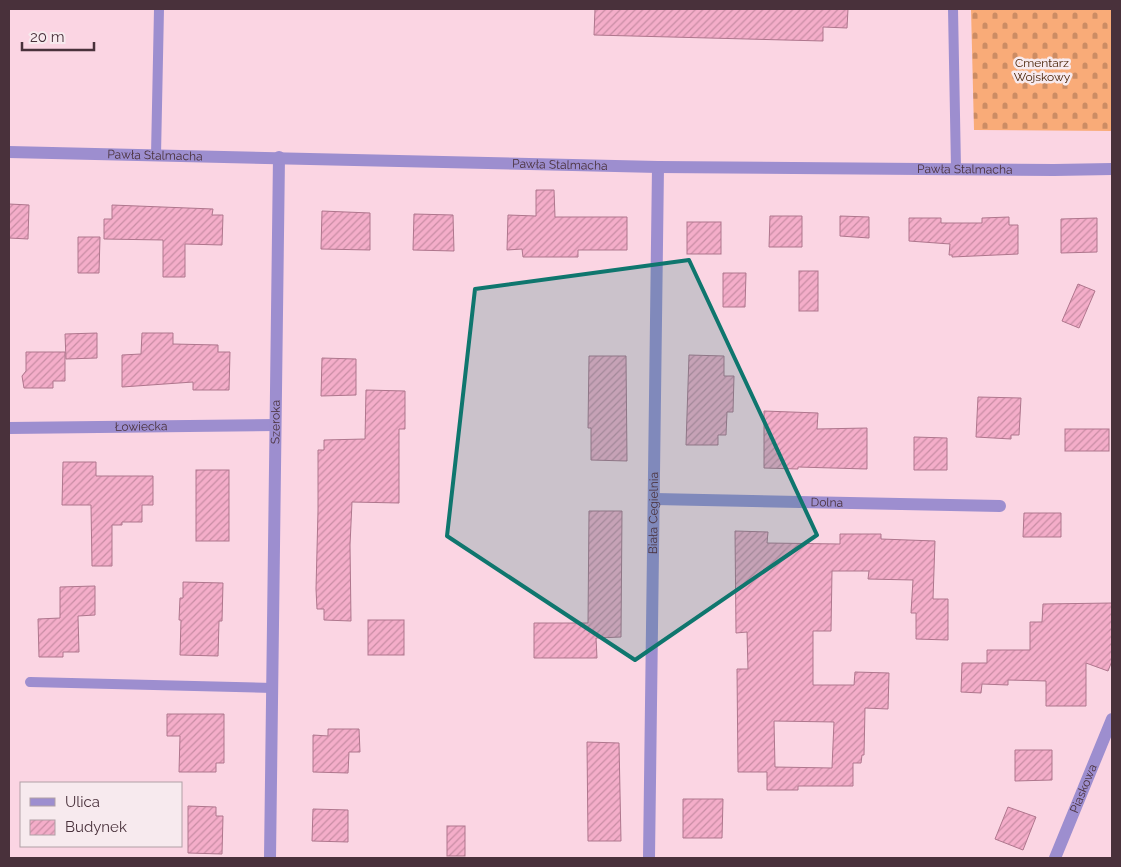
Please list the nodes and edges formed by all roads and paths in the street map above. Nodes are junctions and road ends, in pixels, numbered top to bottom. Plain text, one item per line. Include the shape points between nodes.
1 (158, 9) edge
2 (953, 9) edge
3 (9, 152) edge
4 (156, 155) junction
5 (279, 157) junction
6 (658, 167) junction
7 (956, 168) junction
8 (1112, 169) edge
9 (275, 425) junction
10 (9, 428) edge
11 (655, 499) junction
12 (1000, 506) dead end
13 (30, 682) dead end
14 (273, 688) junction
15 (1112, 718) edge
16 (270, 858) edge
17 (650, 858) edge
18 (1055, 858) edge

1 - 4 lane
2 - 7 lane
3 - 4 street, Pawła Stalmacha
4 - 5 street, Pawła Stalmacha
5 - 6 street, Pawła Stalmacha
5 - 9 street, Szeroka
6 - 7 street, Pawła Stalmacha
6 - 11 street, Biała Cegielnia
7 - 8 street, Pawła Stalmacha
9 - 10 street, Łowiecka
9 - 14 street, Szeroka
11 - 12 street, Dolna
11 - 17 street, Biała Cegielnia
13 - 14 lane
14 - 16 street, Szeroka
15 - 18 street, Piaskowa

